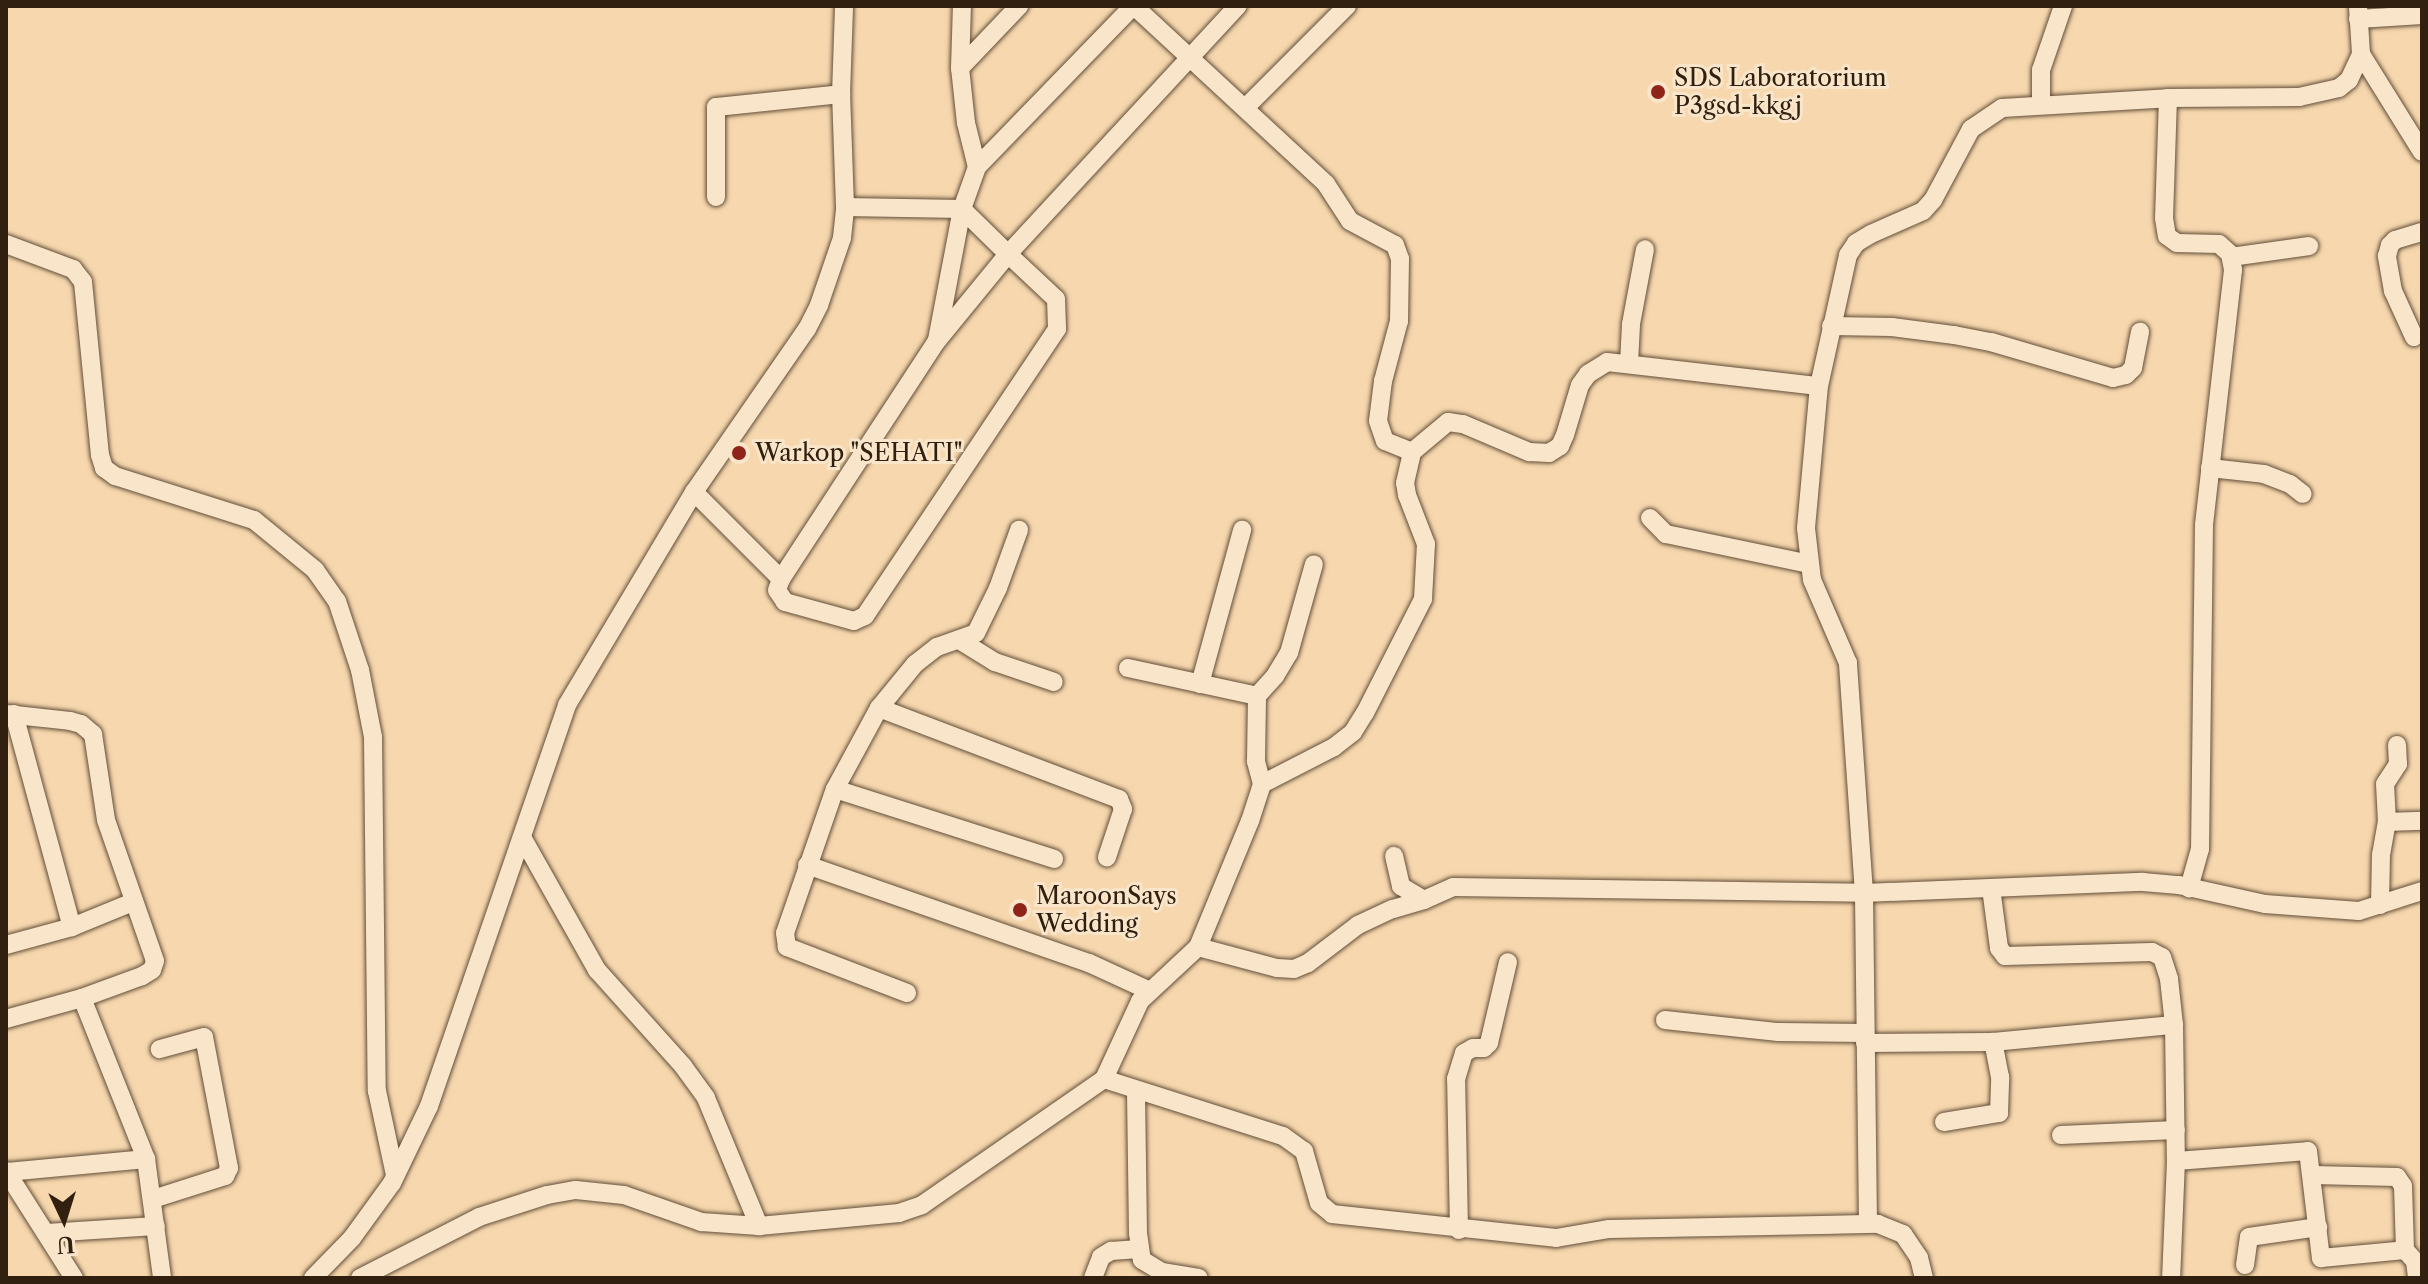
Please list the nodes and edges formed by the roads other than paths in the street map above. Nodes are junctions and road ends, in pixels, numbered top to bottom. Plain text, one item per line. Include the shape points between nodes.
1 (844, 6) edge
2 (962, 6) edge
3 (1019, 6) edge
4 (1134, 6) edge
5 (1238, 6) edge
6 (1347, 6) edge
7 (2063, 6) edge
8 (2358, 13) edge
9 (2422, 15) edge
10 (1195, 52) junction
11 (2361, 54) junction
12 (960, 68) junction
13 (841, 94) junction
14 (2168, 98) junction
15 (2041, 105) junction
16 (1245, 108) junction
17 (2422, 152) edge
18 (977, 167) junction
19 (716, 197) dead end
20 (845, 207) junction
21 (962, 209) junction
22 (2422, 232) edge
23 (6, 244) edge
24 (2309, 246) dead end
25 (1645, 249) dead end
26 (1008, 254) junction
27 (2231, 257) junction
28 (1831, 326) junction
29 (2140, 332) dead end
30 (2414, 337) dead end
31 (936, 342) junction
32 (1629, 363) junction
33 (1819, 386) junction
34 (1412, 452) junction
35 (2210, 468) junction
36 (694, 492) junction
37 (2303, 494) dead end
38 (1650, 518) dead end
39 (1019, 530) dead end
40 (1242, 530) dead end
41 (1314, 564) dead end
42 (1809, 564) junction
43 (781, 579) junction
44 (961, 641) junction
45 (1128, 668) dead end
46 (1054, 682) dead end
47 (1200, 684) junction
48 (1257, 696) junction
49 (879, 708) junction
50 (10, 714) edge
51 (2397, 745) dead end
52 (1262, 784) junction
53 (835, 789) junction
54 (2422, 821) edge
55 (2387, 822) junction
56 (522, 837) junction
57 (1394, 856) dead end
58 (1107, 857) dead end
59 (1054, 859) dead end
60 (807, 865) junction
61 (1991, 888) junction
62 (2189, 888) junction
63 (2422, 891) edge
64 (1864, 893) junction
65 (1424, 900) junction
66 (133, 902) junction
67 (2380, 905) junction
68 (72, 927) junction
69 (6, 945) edge
70 (1198, 947) junction
71 (1508, 962) dead end
72 (1150, 991) junction
73 (907, 993) dead end
74 (82, 998) junction
75 (6, 1019) edge
76 (1665, 1020) dead end
77 (2174, 1025) junction
78 (1865, 1038) junction
79 (1993, 1042) junction
80 (160, 1049) dead end
81 (1104, 1079) junction
82 (1136, 1092) junction
83 (1944, 1122) dead end
84 (2176, 1130) junction
85 (2061, 1135) dead end
86 (146, 1159) junction
87 (2176, 1161) junction
88 (6, 1171) edge
89 (395, 1175) junction
90 (2313, 1175) junction
91 (153, 1199) junction
92 (1868, 1223) junction
93 (156, 1226) junction
94 (759, 1226) junction
95 (2318, 1227) junction
96 (1459, 1230) junction
97 (47, 1233) junction
98 (1139, 1249) junction
99 (2405, 1250) junction
100 (2245, 1265) dead end
101 (74, 1278) edge
102 (162, 1278) edge
103 (313, 1278) edge
104 (360, 1278) edge
105 (1093, 1278) edge
106 (1199, 1278) edge
107 (1924, 1278) edge
108 (2171, 1278) edge
109 (2417, 1278) edge

1 - 13 street
2 - 12 street
3 - 12 street
4 - 10 street
4 - 18 street
5 - 10 street
6 - 16 street
7 - 15 street via 2041,70
8 - 9 street
8 - 11 street
10 - 16 street
10 - 26 street
11 - 14 street via 2349,80 2320,93
11 - 17 street
12 - 18 street
13 - 19 street via 716,107
13 - 20 street
14 - 15 street
14 - 27 street via 2167,236 2177,243 2219,244
15 - 28 street via 1993,112 1971,129 1923,211 1856,243 1848,255
16 - 34 street via 1326,184 1350,221 1395,245 1400,259 1399,321 1378,421 1385,441
18 - 21 street
20 - 21 street
20 - 36 street via 842,238 807,329
21 - 26 street
21 - 31 street
22 - 30 street via 2395,240 2387,256 2393,291
23 - 89 street via 73,269 83,282 104,468 254,520 315,570 337,601 360,670 373,737 377,1091
24 - 27 street
25 - 32 street
26 - 31 street
26 - 43 street via 1056,299 1057,329 865,616 854,621 785,602 777,590
27 - 35 street
28 - 29 street via 1954,335 2113,378 2133,368
28 - 33 street
31 - 43 street
32 - 33 street
32 - 34 street via 1607,362 1588,374 1560,446 1549,453 1529,452 1448,422
33 - 42 street via 1806,528
34 - 52 street via 1405,483 1426,544 1427,579 1420,608 1353,732
35 - 37 street via 2264,474
35 - 62 street via 2204,525 2200,849
36 - 43 street
36 - 56 street via 567,705
38 - 42 street via 1666,534
39 - 44 street via 976,633
40 - 47 street
41 - 48 street via 1289,653
42 - 64 street via 1818,599 1848,663
44 - 46 street via 995,662
44 - 49 street via 937,647 915,664
45 - 47 street
47 - 48 street
48 - 52 street via 1256,761
49 - 53 street
49 - 58 street via 1119,799 1123,809
50 - 66 street via 70,721 93,734 104,812
50 - 68 street
51 - 55 street via 2398,764 2385,784
52 - 70 street
53 - 59 street
53 - 60 street
54 - 55 street
55 - 67 street
56 - 89 street via 429,1106
56 - 94 street via 597,970 706,1098
57 - 65 street via 1401,886
60 - 72 street via 1089,963
60 - 73 street via 785,933 787,947
61 - 62 street via 2143,882
61 - 64 street
61 - 77 street via 1999,948 2005,956 2152,952 2162,957
62 - 67 street via 2265,904 2359,911
63 - 67 street
64 - 65 street via 1453,887
64 - 78 street
65 - 70 street via 1358,925 1294,969
66 - 68 street
66 - 74 street via 154,956 152,970
68 - 69 street
70 - 72 street
71 - 96 street via 1489,1043 1464,1053 1456,1079
72 - 81 street via 1136,1009
74 - 75 street
74 - 86 street
76 - 78 street
77 - 79 street
77 - 84 street
78 - 79 street
78 - 92 street
79 - 83 street via 2000,1077 1999,1113
80 - 91 street via 204,1037 229,1168 225,1176
81 - 82 street
81 - 94 street via 922,1205 899,1213
82 - 96 street via 1296,1144 1308,1160 1319,1203 1332,1214
82 - 98 street
84 - 85 street
84 - 87 street
86 - 88 street
86 - 91 street
87 - 90 street via 2305,1150 2311,1154
87 - 108 street
88 - 97 street
89 - 103 street via 352,1238
90 - 95 street
90 - 99 street via 2397,1177 2403,1186
91 - 93 street
92 - 96 street via 1609,1229 1556,1238
92 - 107 street via 1903,1234 1919,1258
93 - 97 street
93 - 102 street
94 - 104 street via 701,1222 624,1195 576,1190 479,1217
95 - 99 street via 2318,1253 2325,1259
95 - 100 street via 2249,1237
97 - 101 street
98 - 105 street via 1101,1257
98 - 106 street via 1151,1268
99 - 109 street via 2415,1261

